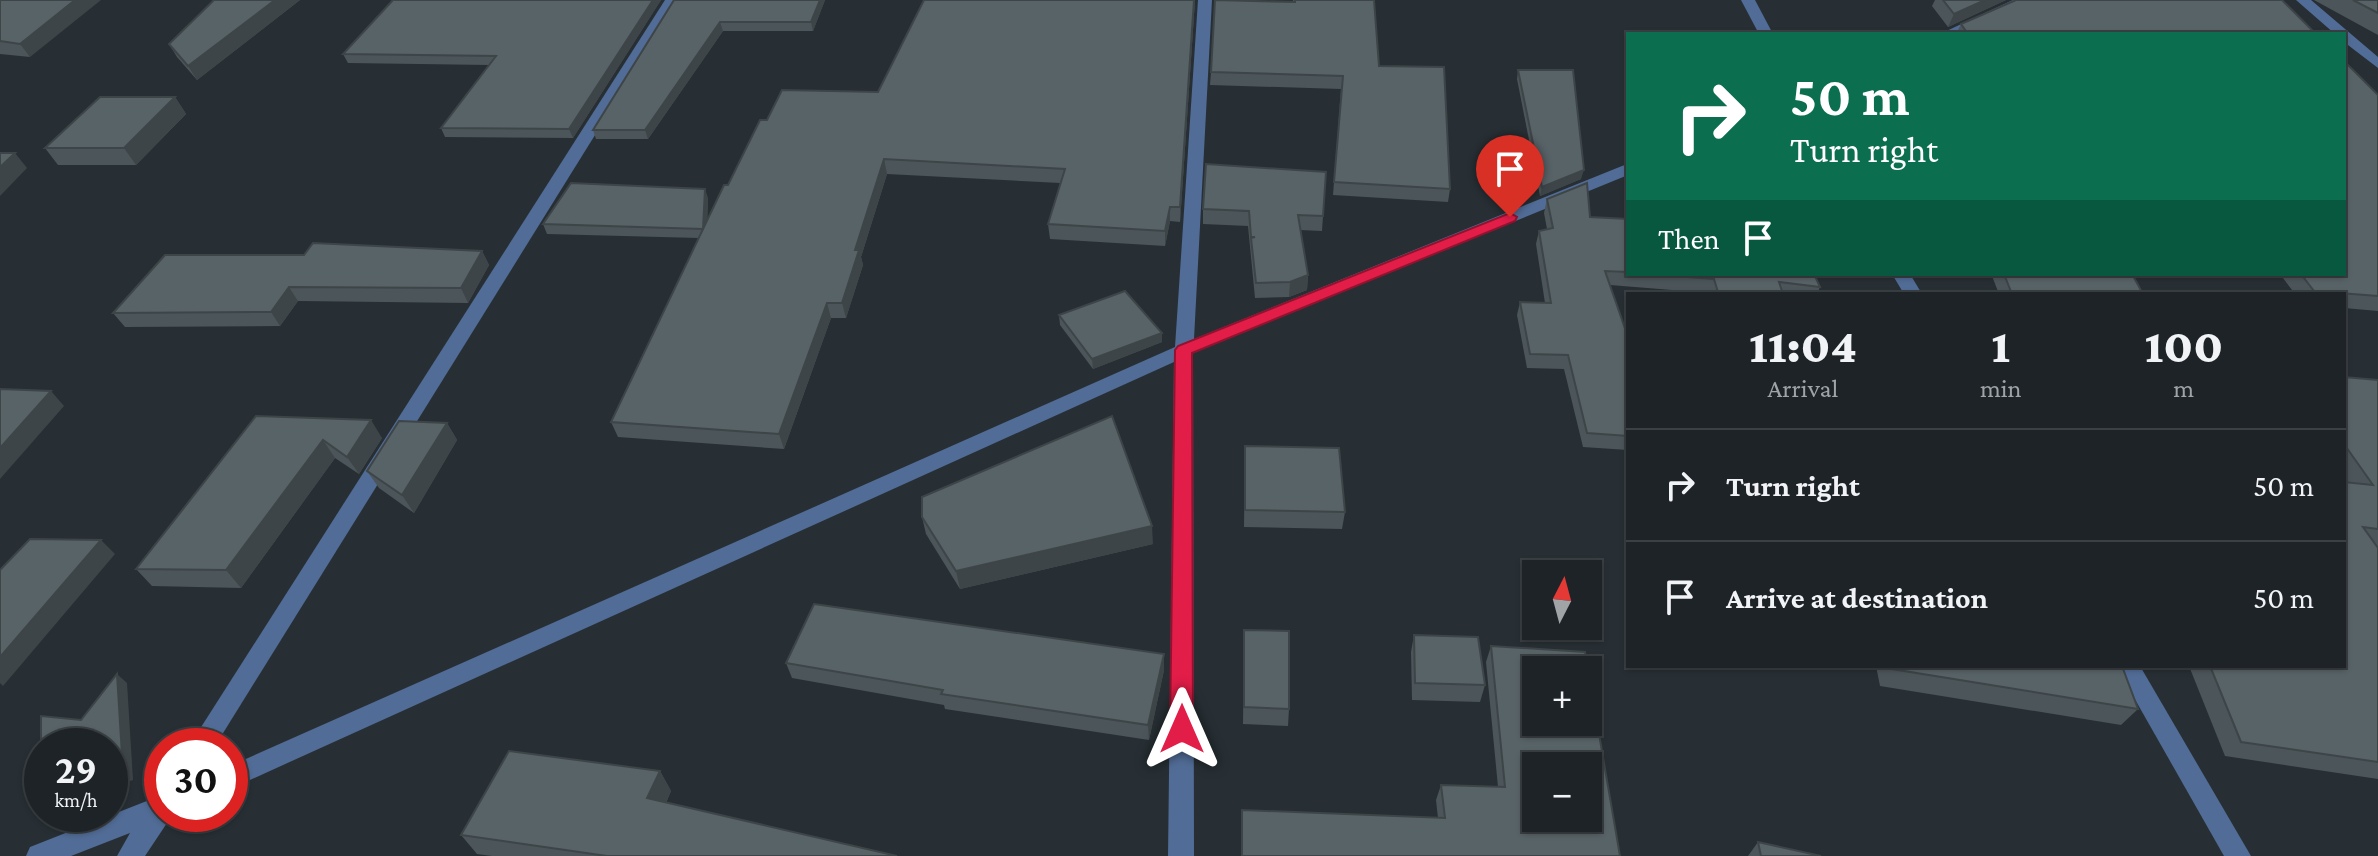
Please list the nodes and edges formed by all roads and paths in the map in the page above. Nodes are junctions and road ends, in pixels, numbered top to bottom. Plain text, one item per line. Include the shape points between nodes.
1 (672, 0) edge
2 (1205, 0) edge
3 (1748, 0) edge
4 (2024, 0) edge
5 (2303, 0) edge
6 (1765, 32) edge
7 (1952, 32) edge
8 (2342, 32) edge
9 (2346, 36) edge
10 (2378, 64) edge
11 (1626, 170) edge
12 (1184, 350) junction
13 (2129, 668) edge
14 (212, 728) edge
15 (248, 770) edge
16 (144, 815) edge
17 (146, 832) edge
18 (39, 856) edge
19 (130, 856) edge
20 (1181, 856) edge
21 (2238, 856) edge

1 - 14 street
2 - 12 street
3 - 6 street
4 - 7 street
5 - 8 street
9 - 10 street
11 - 12 street
12 - 15 street
12 - 20 street
13 - 21 street
16 - 18 street
17 - 19 street

